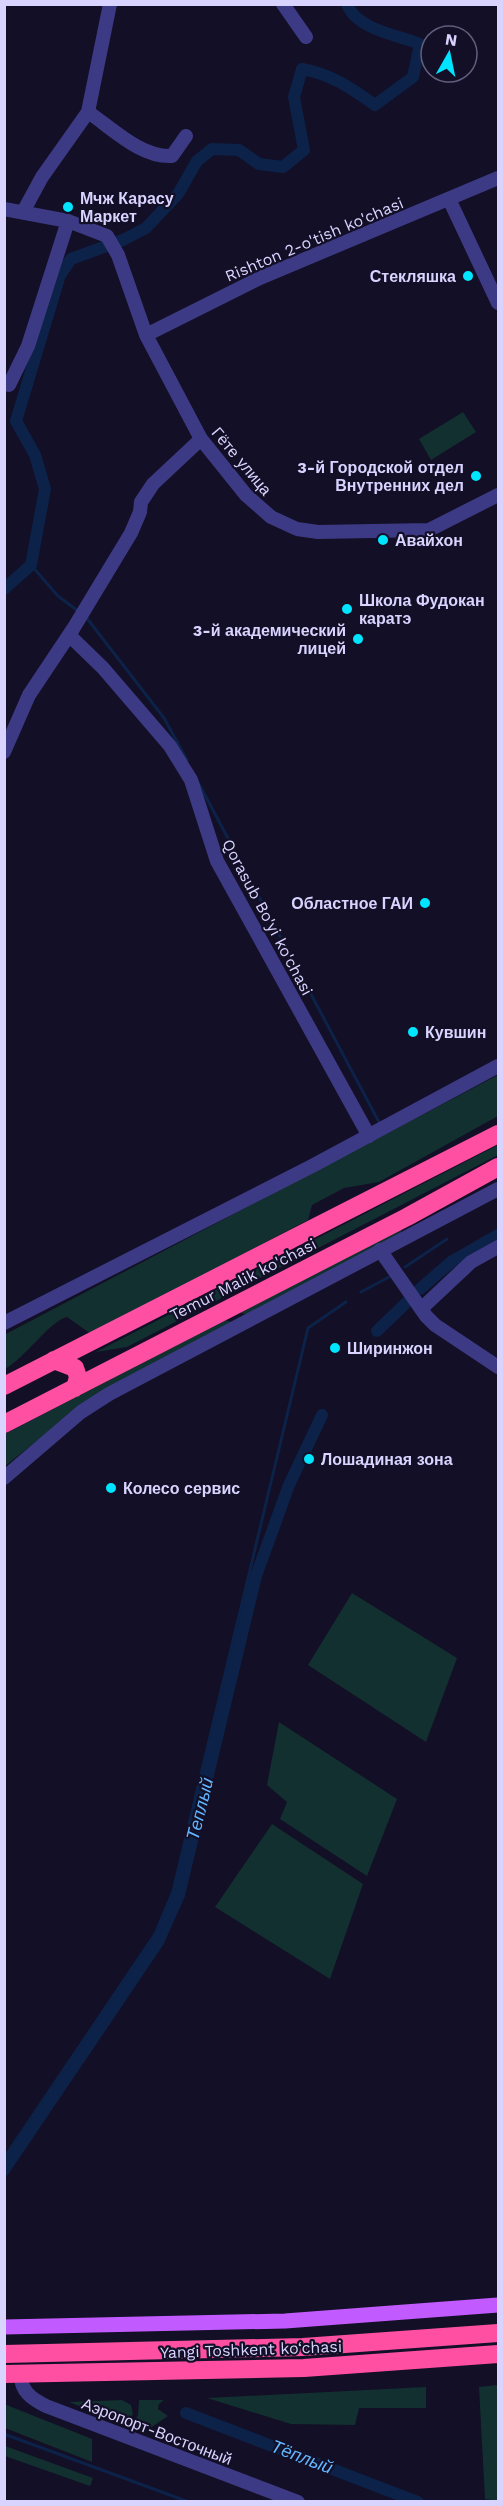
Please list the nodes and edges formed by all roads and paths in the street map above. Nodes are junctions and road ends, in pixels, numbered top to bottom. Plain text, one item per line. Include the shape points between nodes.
1 (110, 4) edge
2 (283, 4) edge
3 (306, 37) dead end
4 (88, 112) junction
5 (186, 136) dead end
6 (498, 178) edge
7 (449, 199) junction
8 (4, 209) edge
9 (23, 212) junction
10 (68, 221) junction
11 (498, 303) edge
12 (146, 335) junction
13 (9, 385) dead end
14 (201, 439) junction
15 (498, 495) edge
16 (69, 635) junction
17 (4, 752) edge
18 (498, 1066) edge
19 (498, 1134) edge
20 (369, 1136) junction
21 (498, 1167) edge
22 (498, 1189) edge
23 (415, 1213) junction
24 (407, 1236) junction
25 (498, 1247) edge
26 (380, 1250) junction
27 (421, 1309) junction
28 (218, 1314) junction
29 (248, 1320) junction
30 (4, 1323) edge
31 (54, 1360) junction
32 (498, 1367) edge
33 (4, 1386) edge
34 (75, 1388) junction
35 (4, 1424) edge
36 (4, 1478) edge
37 (498, 2305) edge
38 (4, 2327) edge
39 (498, 2333) edge
40 (4, 2354) edge
41 (498, 2354) edge
42 (13, 2374) edge
43 (298, 2502) edge

1 - 4 street
2 - 3 street
4 - 5 street via 142,149 163,156 172,156
4 - 9 street via 42,177
6 - 7 street, Rishton 2-o'tish ko'chasi
7 - 11 street
7 - 12 street, Rishton 2-o'tish ko'chasi via 260,278
8 - 9 street, Гёте улица
9 - 10 street, Гёте улица
10 - 12 street, Гёте улица via 107,236 118,255
10 - 13 street via 28,346
12 - 14 street, Гёте улица
14 - 15 street, Гёте улица via 263,512 307,531 429,530
14 - 16 street via 153,484 141,502 131,533
16 - 17 street via 29,695
16 - 20 street, Qorasub Bo'yi ko'chasi via 170,746 191,780 217,861
18 - 20 street
19 - 31 highway, Temur Malik ko'chasi
20 - 30 street
21 - 23 highway, Temur Malik ko'chasi
22 - 24 street
23 - 24 street
23 - 28 highway, Temur Malik ko'chasi
24 - 26 street
25 - 27 street via 471,1262
26 - 27 street
26 - 29 street
27 - 32 street via 435,1325
28 - 29 street
28 - 34 highway, Temur Malik ko'chasi
29 - 36 street via 109,1394
31 - 33 highway, Temur Malik ko'chasi
31 - 34 highway via 75,1368
34 - 35 highway, Temur Malik ko'chasi
37 - 38 main road via 285,2321
39 - 40 highway, Yangi Toshkent ko‘chasi via 303,2347
41 - 42 highway, Yangi Toshkent ko‘chasi via 304,2368
42 - 43 street, Аэропорт-Восточный via 24,2390 46,2406

